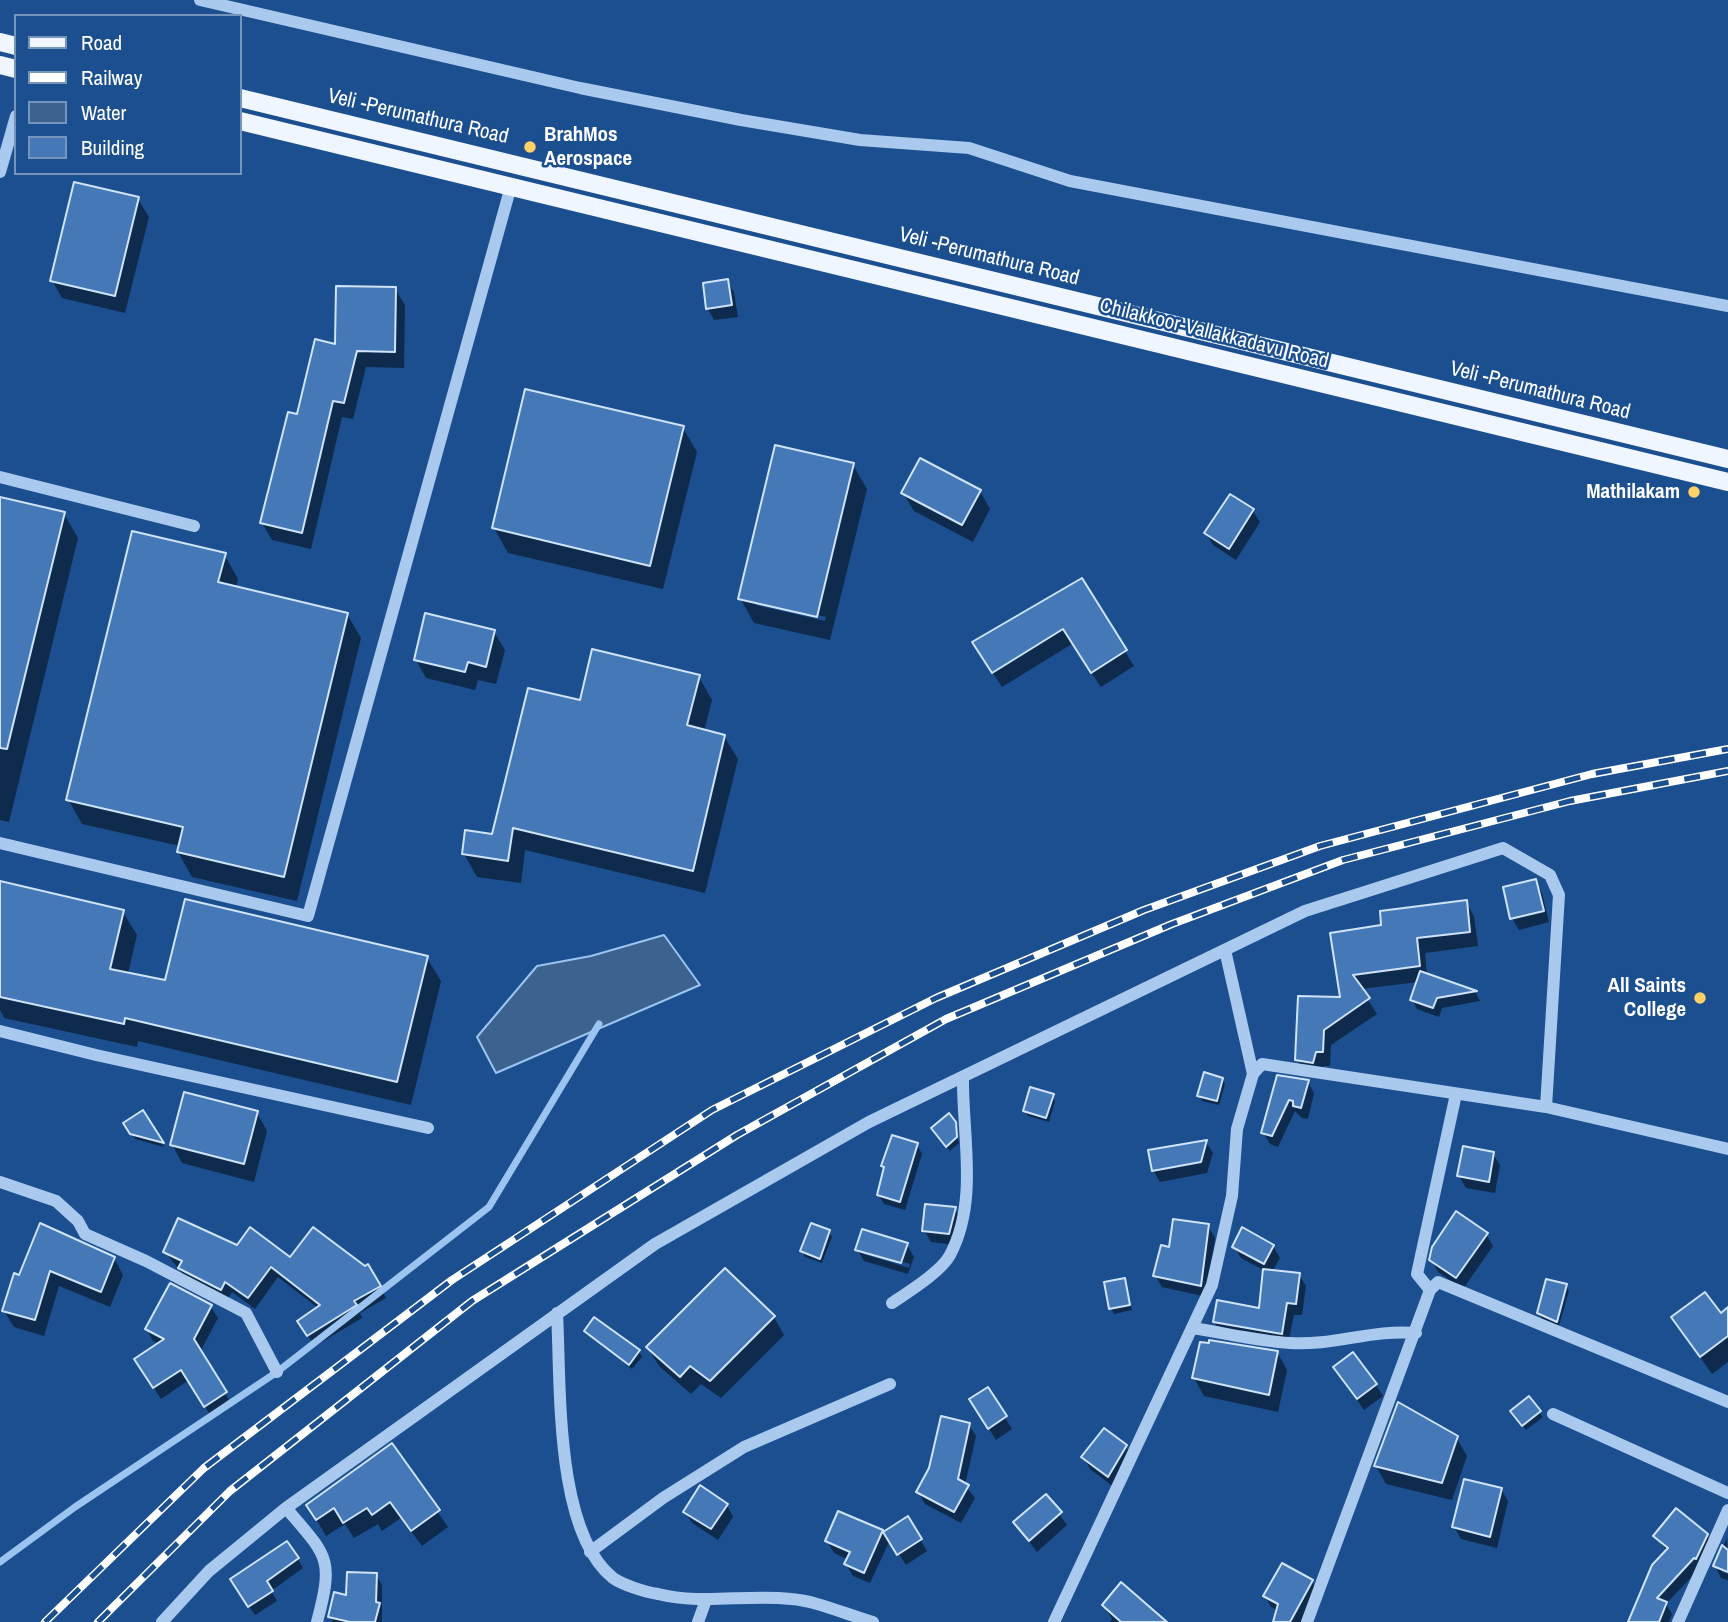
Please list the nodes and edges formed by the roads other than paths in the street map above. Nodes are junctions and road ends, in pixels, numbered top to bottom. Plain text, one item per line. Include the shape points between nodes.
1 (200, 0) edge
2 (242, 98) edge
3 (242, 121) edge
4 (14, 123) edge
5 (0, 172) edge
6 (511, 186) junction
7 (1728, 306) edge
8 (1728, 459) edge
9 (0, 477) edge
10 (1728, 482) edge
11 (194, 526) dead end
12 (0, 843) edge
13 (1225, 950) junction
14 (0, 1031) edge
15 (1253, 1074) junction
16 (963, 1077) junction
17 (1456, 1094) junction
18 (1546, 1107) junction
19 (428, 1128) dead end
20 (1728, 1149) edge
21 (0, 1182) edge
22 (1430, 1290) junction
23 (892, 1303) dead end
24 (557, 1313) junction
25 (1193, 1328) junction
26 (1416, 1333) junction
27 (277, 1372) dead end
28 (890, 1384) dead end
29 (1728, 1402) edge
30 (1553, 1413) dead end
31 (1728, 1493) edge
32 (286, 1508) junction
33 (1728, 1510) edge
34 (590, 1552) junction
35 (706, 1600) junction
36 (163, 1622) edge
37 (317, 1622) edge
38 (698, 1622) edge
39 (873, 1622) edge
40 (1054, 1622) edge
41 (1307, 1622) edge
42 (1678, 1622) edge

1 - 7 street via 650,103 860,140 969,148 1070,181
2 - 8 main road, Veli -Perumathura Road
3 - 6 main road, Chilakkoor-Vallakkadavu Road
4 - 5 street
6 - 10 main road, Chilakkoor-Vallakkadavu Road
6 - 12 street via 308,916
9 - 11 street
13 - 15 street
13 - 16 street
13 - 18 street via 1305,911 1503,848 1550,875 1559,895
14 - 19 street
15 - 17 street via 1262,1065 1277,1065
15 - 25 street via 1237,1129 1232,1196 1212,1285
16 - 23 street via 962,1108 969,1145 962,1214 950,1256
16 - 24 street via 869,1122 654,1244
17 - 18 street
17 - 22 street via 1416,1274
18 - 20 street
21 - 27 street via 56,1201 85,1234 246,1313
22 - 26 street
22 - 29 street via 1438,1282 1448,1283
24 - 32 street
24 - 34 street via 565,1457 575,1519
25 - 26 street via 1290,1343 1387,1330
25 - 40 street
26 - 41 street
28 - 34 street via 744,1447
30 - 31 street
32 - 36 street via 209,1570
32 - 37 street via 328,1564
33 - 42 street
34 - 35 street via 614,1579 658,1594
35 - 38 street
35 - 39 street via 792,1599

